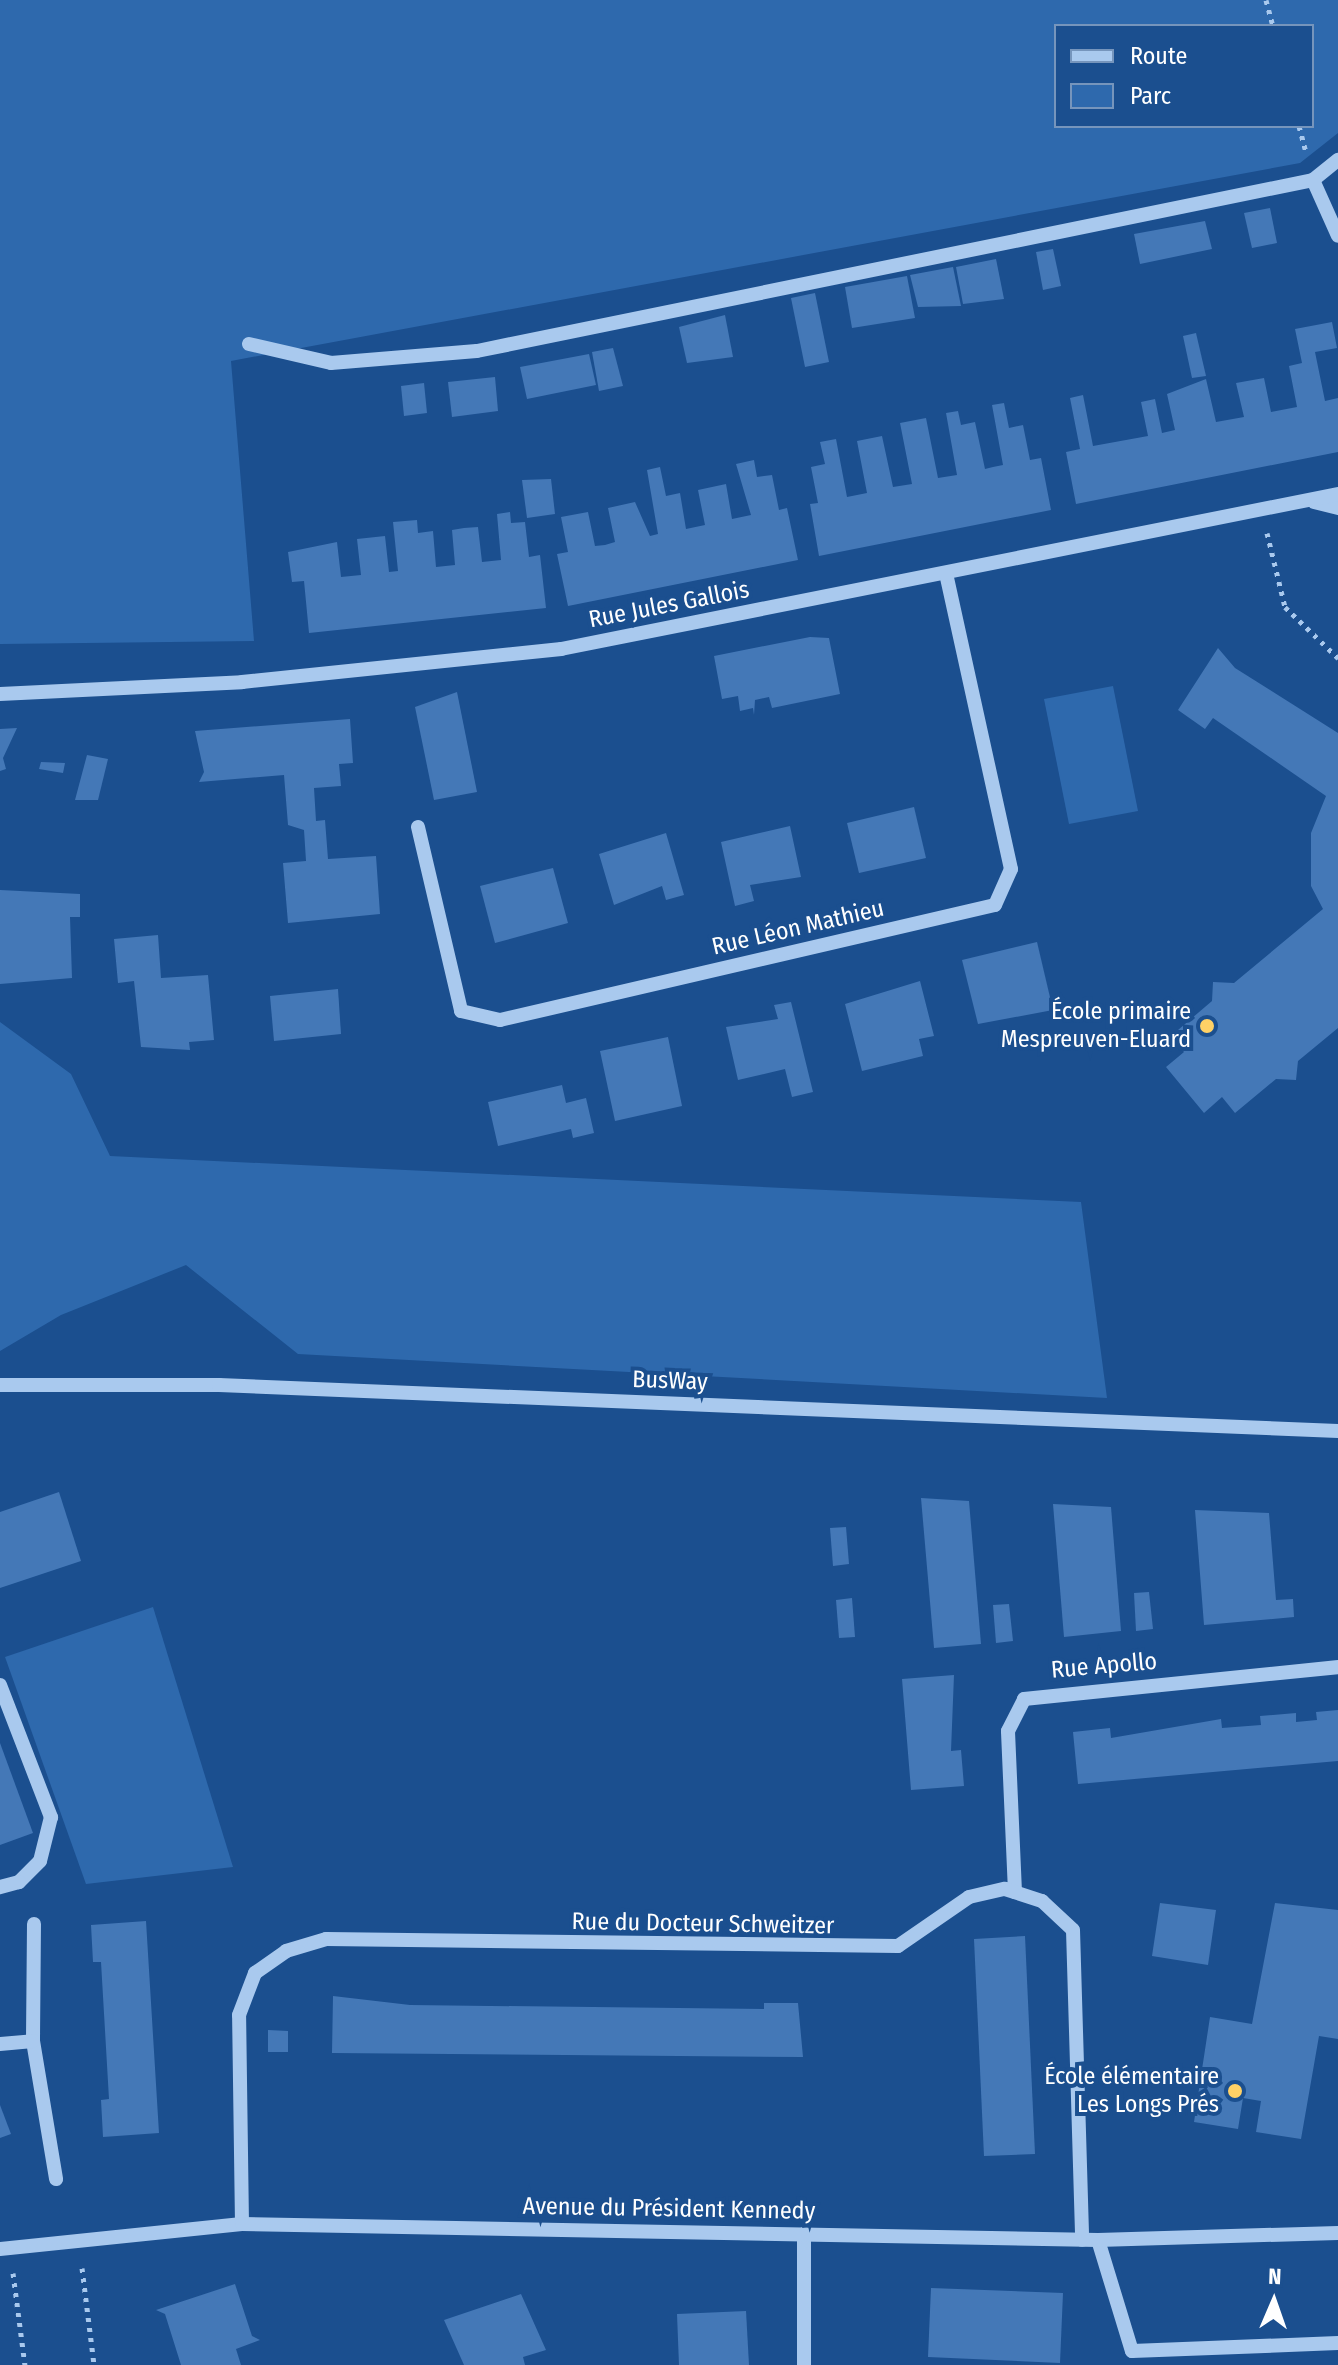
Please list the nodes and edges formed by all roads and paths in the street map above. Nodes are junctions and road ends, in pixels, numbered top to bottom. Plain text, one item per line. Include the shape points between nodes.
1 (1266, 0) edge
2 (1272, 24) edge
3 (1338, 160) edge
4 (1313, 180) junction
5 (1338, 236) edge
6 (249, 344) dead end
7 (1338, 494) edge
8 (1310, 501) junction
9 (1338, 508) edge
10 (1262, 513) junction
11 (946, 573) junction
12 (1338, 658) edge
13 (0, 694) edge
14 (418, 827) dead end
15 (0, 1385) edge
16 (1338, 1431) edge
17 (1338, 1667) edge
18 (0, 1685) edge
19 (0, 1887) edge
20 (1015, 1892) junction
21 (34, 1924) dead end
22 (33, 2041) junction
23 (0, 2044) edge
24 (56, 2179) dead end
25 (242, 2224) junction
26 (1338, 2233) edge
27 (804, 2234) junction
28 (1082, 2240) junction
29 (1098, 2240) junction
30 (4, 2249) edge
31 (1338, 2343) edge
32 (25, 2365) edge
33 (804, 2365) edge

1 - 2 path
3 - 4 street
4 - 5 street
4 - 6 street via 477,351 331,363
7 - 8 street, Rue Jules Gallois
8 - 9 street
8 - 10 street, Rue Jules Gallois
10 - 11 street, Rue Jules Gallois
10 - 12 path via 1285,607
11 - 13 street, Rue Jules Gallois via 561,649 242,682
11 - 14 street, Rue Léon Mathieu via 1011,869 995,905 500,1020 461,1011
15 - 16 street, BusWay via 219,1385
17 - 20 street, Rue Apollo via 1024,1699 1008,1731
18 - 19 street via 51,1817 40,1861 19,1882
20 - 25 street, Rue du Docteur Schweitzer via 969,1897 898,1946 326,1939 286,1951 255,1973 239,2015
20 - 28 street via 1042,1901 1073,1930
21 - 22 street
22 - 23 street
22 - 24 street
25 - 27 street, Avenue du Président Kennedy
25 - 30 street, Avenue du Président Kennedy
26 - 29 street, Avenue du Président Kennedy
27 - 28 street, Avenue du Président Kennedy
27 - 33 street
28 - 29 street, Avenue du Président Kennedy
29 - 31 street via 1132,2351
30 - 32 path

